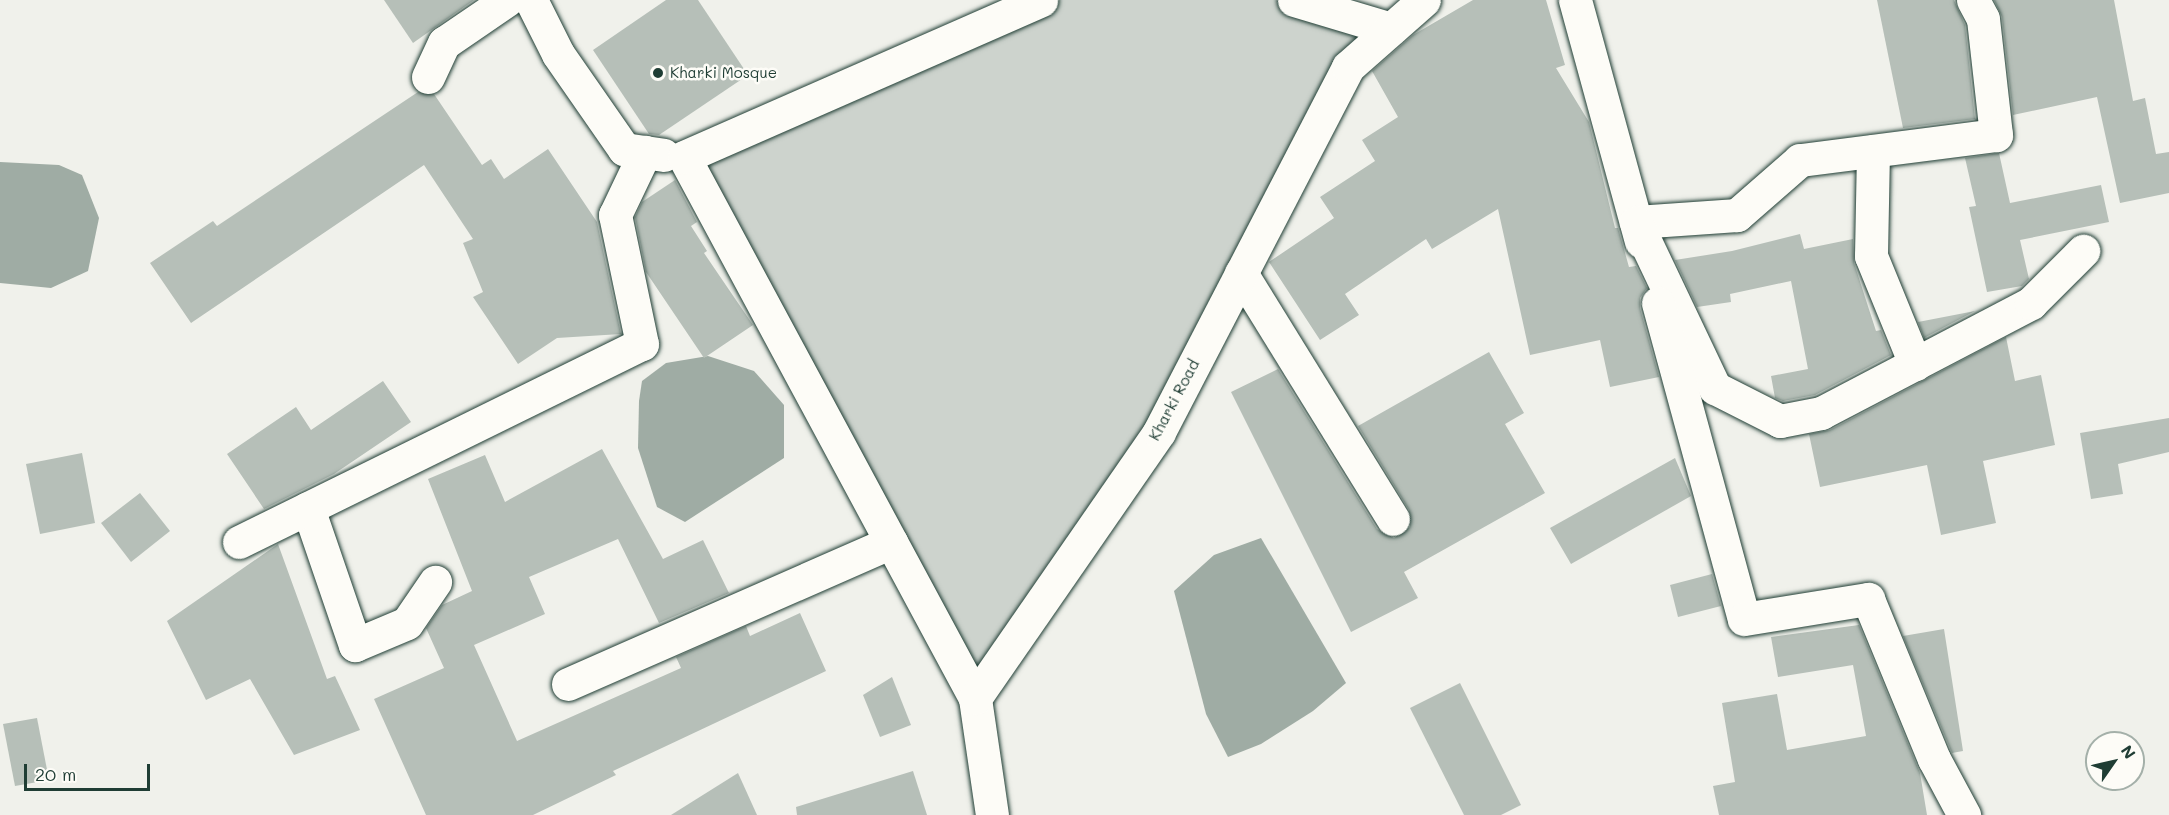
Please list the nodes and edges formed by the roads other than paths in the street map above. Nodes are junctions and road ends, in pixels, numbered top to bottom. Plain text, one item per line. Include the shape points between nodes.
1 (507, 0) edge
2 (531, 0) edge
3 (1041, 0) edge
4 (1294, 0) edge
5 (1424, 0) edge
6 (1575, 0) edge
7 (1972, 0) edge
8 (1391, 29) junction
9 (428, 77) dead end
10 (1873, 151) junction
11 (645, 152) junction
12 (684, 157) junction
13 (1636, 222) junction
14 (2083, 251) dead end
15 (1241, 273) junction
16 (1915, 364) junction
17 (309, 508) junction
18 (1393, 519) dead end
19 (239, 542) dead end
20 (891, 542) junction
21 (435, 582) dead end
22 (568, 684) dead end
23 (975, 698) junction
24 (992, 815) edge
25 (1964, 815) edge

1 - 9 street via 444,43
2 - 11 street via 558,54 624,149
3 - 12 street
4 - 8 street
5 - 8 street, Kharki Road
6 - 13 street
7 - 10 street via 1983,20 1996,135
8 - 15 street, Kharki Road via 1348,67
10 - 13 street via 1800,160 1737,215
10 - 16 street via 1871,256
11 - 12 street
11 - 17 street via 615,215 642,344
12 - 20 street
13 - 16 street via 1715,388 1724,393 1780,421 1821,413
13 - 25 street via 1744,619 1868,599 1934,759
14 - 16 street via 2031,303
15 - 18 street
15 - 23 street, Kharki Road via 1159,432
17 - 19 street
17 - 21 street via 355,645 407,623
20 - 22 street
20 - 23 street
23 - 24 street

